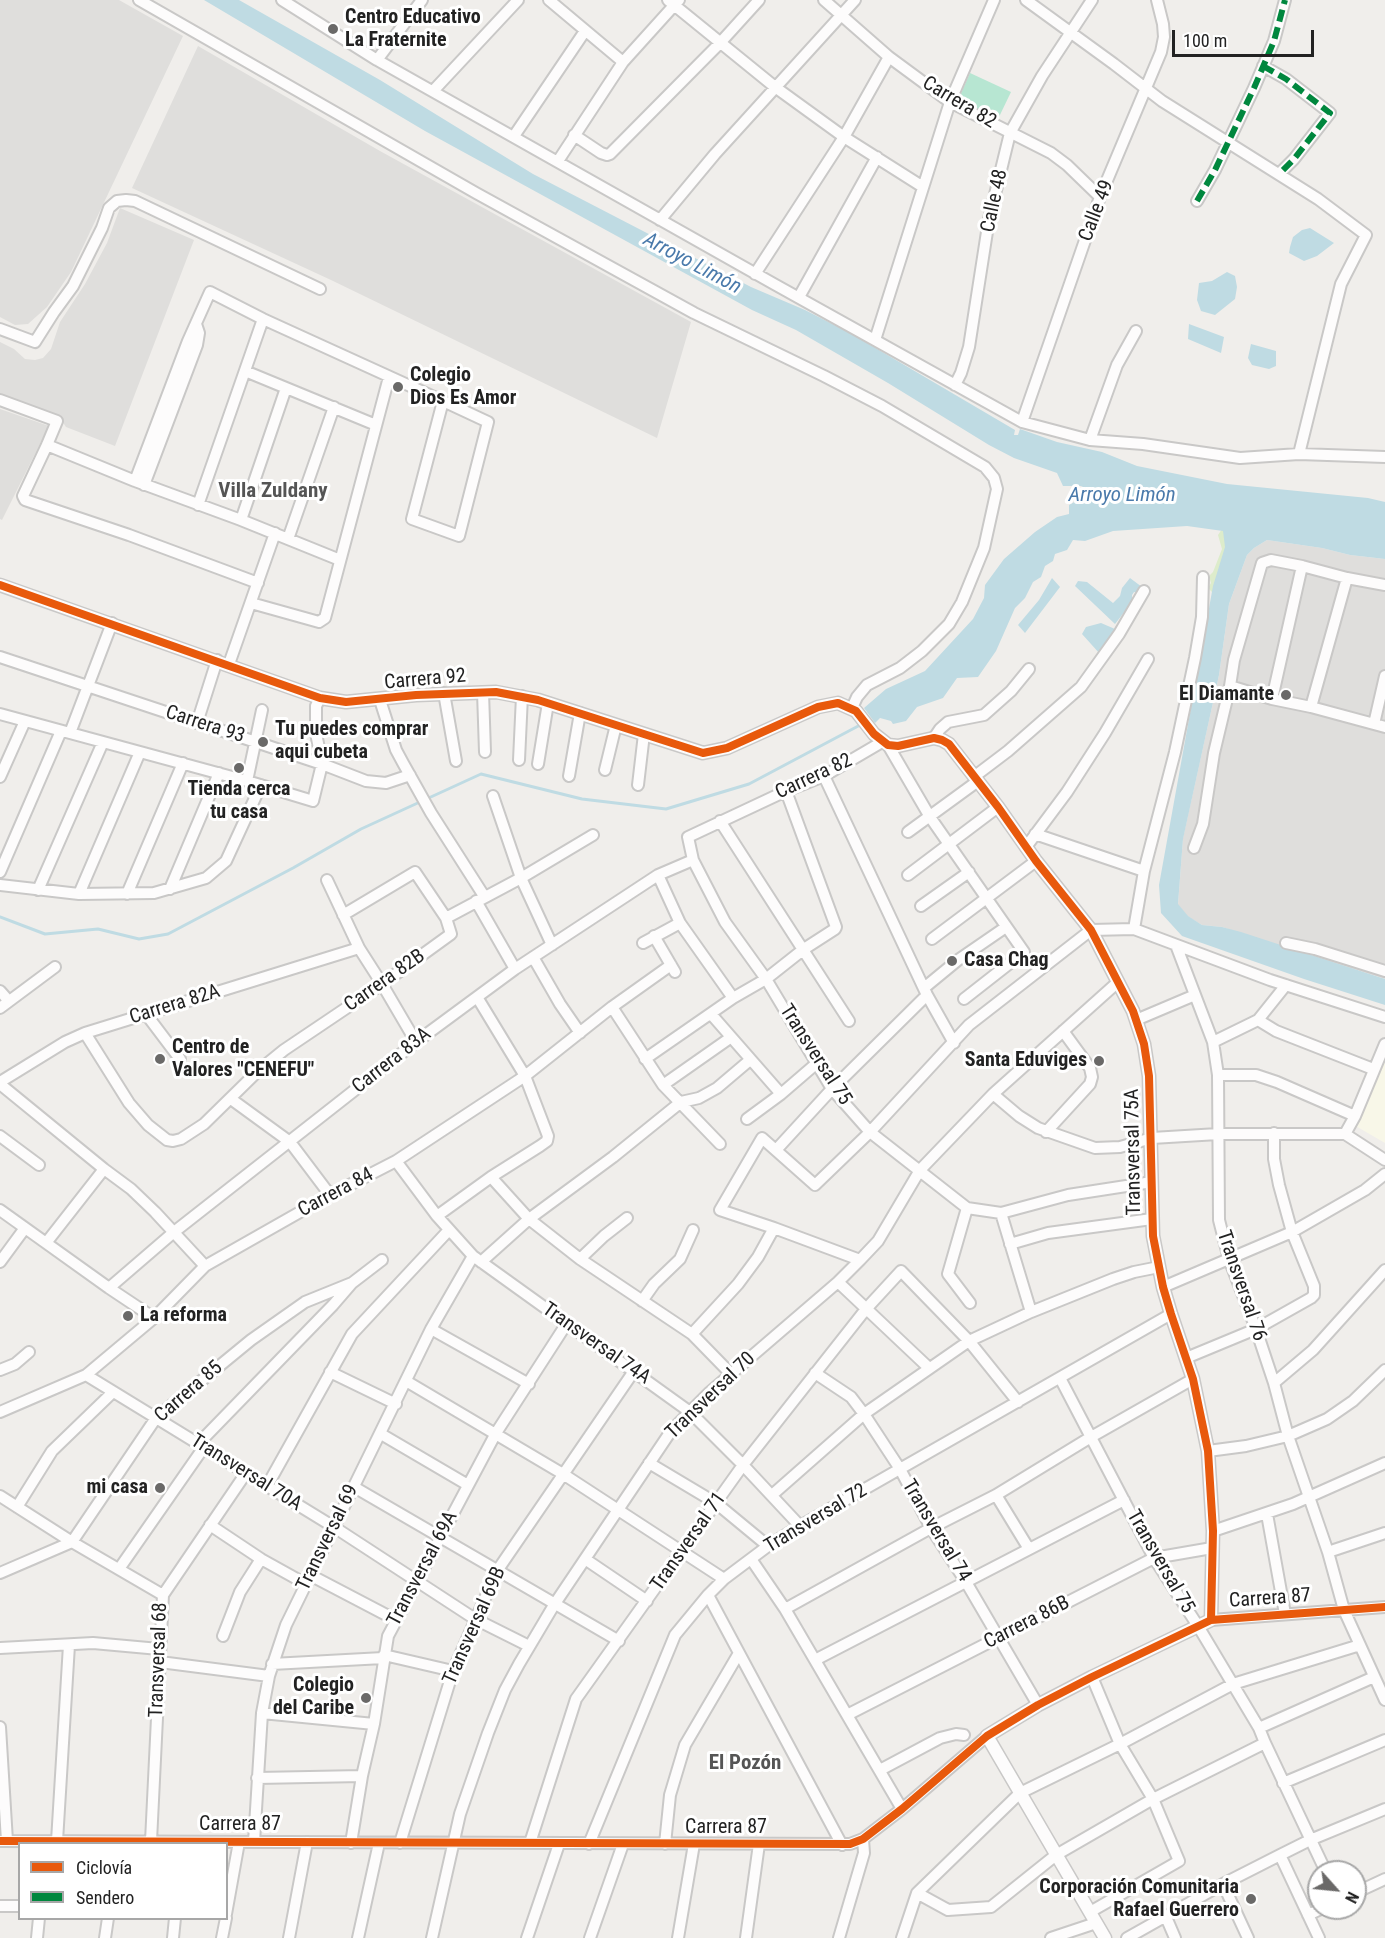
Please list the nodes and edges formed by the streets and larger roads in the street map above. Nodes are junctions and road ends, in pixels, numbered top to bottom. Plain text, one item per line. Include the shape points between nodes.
1 (139, 0) edge
2 (422, 0) edge
3 (519, 0) edge
4 (549, 0) edge
5 (759, 0) edge
6 (824, 0) edge
7 (855, 0) edge
8 (994, 0) edge
9 (1026, 0) edge
10 (1092, 0) edge
11 (1157, 0) edge
12 (1285, 0) edge
13 (284, 1) edge
14 (674, 2) edge
15 (841, 15) junction
16 (585, 31) junction
17 (1071, 33) junction
18 (720, 42) junction
19 (889, 57) junction
20 (377, 60) junction
21 (622, 62) junction
22 (1263, 66) junction
23 (776, 87) junction
24 (1147, 89) junction
25 (433, 91) junction
26 (950, 102) junction
27 (1010, 133) junction
28 (574, 135) junction
29 (514, 136) junction
30 (843, 137) junction
31 (1229, 142) junction
32 (877, 157) junction
33 (558, 161) junction
34 (1279, 174) junction
35 (923, 187) junction
36 (1100, 197) junction
37 (1197, 201) dead end
38 (660, 220) junction
39 (755, 274) junction
40 (320, 290) dead end
41 (799, 297) junction
42 (263, 319) junction
43 (0, 329) edge
44 (1136, 331) dead end
45 (875, 340) junction
46 (245, 370) junction
47 (389, 377) junction
48 (955, 385) junction
49 (286, 388) junction
50 (0, 400) edge
51 (444, 401) junction
52 (334, 407) junction
53 (1022, 422) junction
54 (376, 425) junction
55 (1090, 440) junction
56 (47, 445) junction
57 (1299, 454) junction
58 (1385, 457) edge
59 (139, 483) junction
60 (198, 505) junction
61 (241, 520) junction
62 (275, 534) junction
63 (288, 539) junction
64 (340, 560) junction
65 (1302, 566) junction
66 (1203, 577) dead end
67 (1347, 578) junction
68 (258, 583) junction
69 (0, 585) edge
70 (1385, 585) edge
71 (1144, 591) dead end
72 (251, 603) junction
73 (112, 623) junction
74 (0, 657) edge
75 (1148, 659) dead end
76 (223, 662) junction
77 (1029, 669) dead end
78 (1385, 676) edge
79 (87, 686) junction
80 (1230, 686) junction
81 (483, 692) junction
82 (444, 693) junction
83 (522, 696) junction
84 (320, 698) junction
85 (1272, 699) junction
86 (380, 700) junction
87 (548, 703) junction
88 (1311, 707) junction
89 (262, 710) dead end
90 (854, 710) junction
91 (580, 713) junction
92 (0, 714) edge
93 (25, 721) junction
94 (197, 723) junction
95 (616, 725) junction
96 (1380, 725) edge
97 (66, 732) junction
98 (644, 734) junction
99 (938, 739) junction
100 (881, 740) junction
101 (103, 742) junction
102 (255, 742) junction
103 (140, 752) junction
104 (485, 752) dead end
105 (519, 760) dead end
106 (456, 761) dead end
107 (183, 764) junction
108 (322, 764) junction
109 (538, 764) dead end
110 (605, 770) dead end
111 (1, 772) edge
112 (219, 773) junction
113 (569, 776) dead end
114 (824, 776) junction
115 (411, 777) junction
116 (976, 779) junction
117 (247, 781) junction
118 (261, 785) junction
119 (638, 785) dead end
120 (786, 791) junction
121 (493, 796) dead end
122 (998, 807) junction
123 (930, 817) junction
124 (720, 821) junction
125 (908, 832) dead end
126 (1035, 834) junction
127 (593, 835) dead end
128 (688, 837) joint
129 (949, 844) junction
130 (1026, 847) junction
131 (1194, 848) dead end
132 (693, 860) junction
133 (1035, 861) junction
134 (1144, 871) junction
135 (0, 872) edge
136 (969, 872) junction
137 (658, 875) junction
138 (908, 875) dead end
139 (520, 878) junction
140 (327, 880) dead end
141 (0, 885) edge
142 (170, 889) junction
143 (38, 890) junction
144 (79, 894) junction
145 (128, 894) junction
146 (480, 898) junction
147 (987, 898) junction
148 (921, 906) dead end
149 (343, 915) junction
150 (446, 918) junction
151 (680, 923) junction
152 (1006, 927) junction
153 (1134, 929) junction
154 (1091, 930) junction
155 (654, 936) junction
156 (932, 939) dead end
157 (643, 943) dead end
158 (1286, 943) dead end
159 (552, 945) junction
160 (1176, 945) junction
161 (359, 948) junction
162 (804, 949) junction
163 (533, 957) junction
164 (55, 967) dead end
165 (515, 969) junction
166 (1385, 971) edge
167 (766, 979) junction
168 (1118, 982) junction
169 (382, 984) junction
170 (1286, 985) junction
171 (0, 991) edge
172 (925, 992) junction
173 (1195, 995) junction
174 (477, 997) junction
175 (733, 999) junction
176 (964, 999) dead end
177 (4, 1004) edge
178 (612, 1007) junction
179 (146, 1014) junction
180 (711, 1014) junction
181 (1385, 1017) edge
182 (1136, 1020) junction
183 (1258, 1020) junction
184 (849, 1022) dead end
185 (1063, 1031) junction
186 (85, 1033) junction
187 (580, 1033) junction
188 (730, 1038) junction
189 (416, 1042) junction
190 (1213, 1042) junction
191 (954, 1043) junction
192 (1385, 1044) edge
193 (180, 1059) dead end
194 (645, 1059) junction
195 (750, 1060) junction
196 (817, 1064) junction
197 (1374, 1069) junction
198 (1218, 1075) junction
199 (525, 1076) junction
200 (0, 1083) edge
201 (663, 1085) junction
202 (832, 1089) junction
203 (781, 1094) junction
204 (993, 1094) junction
205 (231, 1099) junction
206 (681, 1102) junction
207 (1355, 1116) junction
208 (747, 1119) dead end
209 (870, 1132) junction
210 (1046, 1132) junction
211 (1274, 1133) junction
212 (1218, 1134) junction
213 (1345, 1134) junction
214 (0, 1136) edge
215 (1152, 1138) junction
216 (290, 1142) junction
217 (720, 1144) dead end
218 (776, 1150) junction
219 (1385, 1160) edge
220 (396, 1161) junction
221 (39, 1165) dead end
222 (104, 1169) junction
223 (920, 1170) junction
224 (1385, 1174) edge
225 (491, 1177) junction
226 (1152, 1182) junction
227 (330, 1195) junction
228 (967, 1208) junction
229 (0, 1210) edge
230 (1001, 1213) junction
231 (437, 1216) junction
232 (627, 1218) dead end
233 (530, 1219) junction
234 (1152, 1219) junction
235 (25, 1228) junction
236 (774, 1228) junction
237 (449, 1230) junction
238 (693, 1230) dead end
239 (174, 1232) junction
240 (1292, 1232) junction
241 (46, 1243) junction
242 (1010, 1244) junction
243 (477, 1259) junction
244 (580, 1259) junction
245 (1229, 1259) junction
246 (382, 1260) dead end
247 (860, 1260) junction
248 (0, 1262) edge
249 (205, 1266) junction
250 (1159, 1267) junction
251 (1385, 1270) edge
252 (838, 1282) junction
253 (352, 1283) junction
254 (1163, 1287) junction
255 (108, 1288) junction
256 (642, 1301) junction
257 (970, 1303) dead end
258 (866, 1309) junction
259 (1031, 1312) junction
260 (1171, 1314) junction
261 (154, 1318) junction
262 (567, 1323) junction
263 (431, 1329) junction
264 (1256, 1329) junction
265 (692, 1334) junction
266 (969, 1341) junction
267 (29, 1352) dead end
268 (1186, 1358) junction
269 (929, 1368) junction
270 (0, 1370) edge
271 (1385, 1370) edge
272 (634, 1371) junction
273 (330, 1372) junction
274 (815, 1373) junction
275 (731, 1374) junction
276 (86, 1375) junction
277 (1060, 1378) junction
278 (1193, 1379) junction
279 (406, 1382) junction
280 (1274, 1383) junction
281 (529, 1384) junction
282 (113, 1392) junction
283 (1018, 1402) junction
284 (396, 1404) junction
285 (0, 1412) edge
286 (690, 1412) junction
287 (864, 1414) junction
288 (156, 1418) junction
289 (496, 1433) junction
290 (381, 1434) junction
291 (1288, 1436) junction
292 (1090, 1437) junction
293 (201, 1445) junction
294 (1208, 1451) junction
295 (649, 1463) junction
296 (1385, 1463) edge
297 (743, 1465) junction
298 (900, 1469) junction
299 (246, 1473) junction
300 (563, 1474) junction
301 (468, 1485) junction
302 (267, 1486) junction
303 (354, 1487) junction
304 (772, 1495) junction
305 (996, 1495) junction
306 (0, 1496) edge
307 (1308, 1497) junction
308 (1124, 1500) junction
309 (716, 1503) junction
310 (17, 1507) junction
311 (619, 1509) junction
312 (1267, 1514) junction
313 (210, 1525) junction
314 (800, 1526) junction
315 (334, 1527) junction
316 (931, 1528) junction
317 (1213, 1531) junction
318 (1385, 1533) edge
319 (441, 1537) junction
320 (72, 1542) junction
321 (768, 1546) junction
322 (1212, 1548) junction
323 (1029, 1549) junction
324 (682, 1552) junction
325 (1328, 1552) junction
326 (1154, 1558) junction
327 (261, 1559) junction
328 (585, 1559) junction
329 (752, 1559) junction
330 (119, 1569) junction
331 (497, 1571) junction
332 (0, 1573) edge
333 (308, 1580) junction
334 (724, 1580) junction
335 (416, 1581) junction
336 (966, 1582) junction
337 (163, 1595) junction
338 (708, 1595) junction
339 (647, 1601) junction
340 (554, 1605) junction
341 (1385, 1607) edge
342 (785, 1609) junction
343 (1344, 1610) junction
344 (1285, 1614) junction
345 (475, 1619) junction
346 (396, 1620) junction
347 (1210, 1620) junction
348 (1198, 1626) junction
349 (223, 1636) dead end
350 (999, 1637) junction
351 (619, 1641) junction
352 (69, 1645) junction
353 (1359, 1645) junction
354 (529, 1646) junction
355 (0, 1648) edge
356 (159, 1649) junction
357 (739, 1653) junction
358 (383, 1657) junction
359 (816, 1660) junction
360 (160, 1662) junction
361 (272, 1664) junction
362 (453, 1671) junction
363 (269, 1676) junction
364 (1092, 1677) junction
365 (1374, 1677) junction
366 (1233, 1684) junction
367 (1385, 1700) edge
368 (1038, 1705) junction
369 (262, 1713) junction
370 (848, 1715) junction
371 (374, 1724) junction
372 (0, 1727) edge
373 (1259, 1728) junction
374 (964, 1735) dead end
375 (987, 1736) junction
376 (1385, 1740) edge
377 (1264, 1743) junction
378 (1120, 1744) junction
379 (880, 1770) junction
380 (362, 1776) junction
381 (257, 1778) junction
382 (1283, 1783) junction
383 (1020, 1794) junction
384 (1153, 1799) junction
385 (902, 1809) junction
386 (1385, 1809) edge
387 (863, 1839) junction
388 (1310, 1840) junction
389 (4, 1841) edge
390 (52, 1842) edge
391 (119, 1842) edge
392 (151, 1842) joint
393 (228, 1842) edge
394 (239, 1842) junction
395 (254, 1842) junction
396 (307, 1842) junction
397 (351, 1842) junction
398 (378, 1843) junction
399 (400, 1843) junction
400 (452, 1843) junction
401 (530, 1843) junction
402 (559, 1844) junction
403 (589, 1844) junction
404 (623, 1844) junction
405 (665, 1844) junction
406 (694, 1844) junction
407 (759, 1844) junction
408 (842, 1845) junction
409 (1056, 1855) junction
410 (1280, 1855) junction
411 (1320, 1860) edge
412 (1385, 1879) edge
413 (1222, 1884) junction
414 (1367, 1887) edge
415 (917, 1893) junction
416 (228, 1905) edge
417 (0, 1906) edge
418 (18, 1906) edge
419 (1307, 1913) edge
420 (1166, 1917) junction
421 (1093, 1918) junction
422 (39, 1920) edge
423 (108, 1920) edge
424 (175, 1920) edge
425 (225, 1920) edge
426 (1310, 1920) edge
427 (37, 1938) edge
428 (105, 1938) edge
429 (172, 1938) edge
430 (222, 1938) edge
431 (289, 1938) edge
432 (358, 1938) edge
433 (432, 1938) edge
434 (527, 1938) edge
435 (590, 1938) edge
436 (678, 1938) edge
437 (746, 1938) edge
438 (839, 1938) edge
439 (902, 1938) edge
440 (1051, 1938) edge
441 (1105, 1938) edge
442 (1127, 1938) edge
443 (1175, 1938) edge
444 (1248, 1938) edge
445 (1319, 1938) edge

1 - 90 street via 476,193 694,313 877,404 985,467 997,489 984,548 962,602 949,624 922,651 867,685 857,697
2 - 20 street
3 - 25 street
4 - 16 street
5 - 18 street
6 - 15 street, Carrera 82
7 - 15 street
8 - 26 street
9 - 17 street
10 - 17 street, Calle 48
11 - 24 street, Calle 49 via 1164,37
12 - 22 street
13 - 20 street
14 - 18 street
14 - 21 street
15 - 19 street, Carrera 82
15 - 23 street
16 - 21 street
16 - 29 street
17 - 24 street
17 - 27 street, Calle 48
18 - 23 street
18 - 28 street via 610,154
19 - 26 street, Carrera 82
19 - 30 street
20 - 25 street
21 - 28 street
22 - 31 street
22 - 34 street via 1330,113
23 - 30 street
23 - 38 street
24 - 31 street
24 - 36 street, Calle 49
25 - 29 street
26 - 27 street, Carrera 82
26 - 35 street
27 - 36 street, Carrera 82 via 1051,153
27 - 48 street, Calle 48 via 989,219 969,347
28 - 33 street
29 - 33 street
30 - 32 street
30 - 39 street
31 - 34 street
31 - 37 street
32 - 35 street
32 - 41 street
33 - 38 street
34 - 57 street via 1366,235 1341,284
35 - 45 street
36 - 53 street, Calle 49
38 - 39 street
39 - 41 street
40 - 43 street via 135,201 117,201 109,208 73,286 35,342
41 - 45 street
42 - 46 street
42 - 47 street
42 - 59 street via 210,292 196,324 197,345
44 - 55 street via 1117,365
45 - 48 street
46 - 49 street
46 - 60 street
47 - 51 street
47 - 54 street
48 - 53 street
49 - 52 street
49 - 61 street
50 - 56 street via 57,421
51 - 51 street via 488,422 459,536 411,519
52 - 54 street
52 - 63 street
53 - 55 street
54 - 64 street
55 - 57 street via 1240,458
56 - 59 street
56 - 68 street via 23,496 25,500
57 - 58 street
59 - 60 street
60 - 61 street
61 - 62 street
62 - 63 street
62 - 68 street
63 - 64 street
64 - 72 street via 323,621
65 - 67 street
65 - 80 street via 1271,560 1262,563
65 - 85 street
66 - 134 street via 1195,658
67 - 70 street
67 - 88 street
68 - 72 street
69 - 73 street, Carrera 92
71 - 116 street via 1081,687
72 - 76 street
73 - 76 street, Carrera 92
73 - 79 street
74 - 79 street, Carrera 93
75 - 126 street via 1105,733
76 - 84 street, Carrera 92
76 - 94 street
77 - 99 street via 984,715 948,722 940,729
78 - 96 street
79 - 94 street, Carrera 93
79 - 97 street
80 - 85 street
80 - 131 street via 1203,824
81 - 82 street, Carrera 92
81 - 83 street, Carrera 92
81 - 104 street
82 - 86 street, Carrera 92
82 - 106 street
83 - 87 street, Carrera 92
83 - 105 street
84 - 86 street, Carrera 92 via 346,702
84 - 108 street via 316,706 316,733
85 - 88 street
86 - 115 street via 396,750
87 - 91 street, Carrera 92
87 - 109 street
88 - 96 street
89 - 102 street
90 - 98 street, Carrera 92 via 838,703 828,704 709,753
90 - 100 street
91 - 95 street, Carrera 92
91 - 113 street
92 - 93 street
93 - 97 street
93 - 111 street
94 - 102 street, Carrera 93
95 - 98 street, Carrera 92
95 - 110 street
97 - 101 street
97 - 135 street
98 - 119 street
99 - 100 street, Carrera 82 via 898,746
99 - 116 street, Transversal 75A via 949,744
100 - 114 street, Carrera 82
100 - 123 street
101 - 103 street
101 - 143 street
102 - 108 street, Carrera 93
102 - 117 street
103 - 107 street
103 - 144 street
107 - 112 street
107 - 145 street
108 - 115 street, Carrera 93 via 378,783
108 - 118 street via 313,801
112 - 117 street
112 - 142 street
114 - 120 street, Carrera 82
114 - 172 street
115 - 146 street
116 - 122 street, Transversal 75A
116 - 123 street
117 - 118 street
118 - 142 street via 226,861 206,878
120 - 124 street, Carrera 82
120 - 162 street via 836,927
121 - 139 street
122 - 129 street
122 - 130 street, Transversal 75A
123 - 125 street
123 - 129 street
124 - 128 street, Carrera 82
124 - 162 street
126 - 130 street
126 - 134 street
127 - 139 street
128 - 132 street, Transversal 75
129 - 136 street
129 - 138 street
130 - 133 street, Transversal 75A
132 - 137 street, Carrera 83A
132 - 167 street, Transversal 75 via 725,922
133 - 147 street
133 - 154 street, Transversal 75A
134 - 153 street
136 - 147 street
136 - 148 street
137 - 151 street
137 - 159 street, Carrera 83A
139 - 146 street
139 - 159 street
140 - 149 street
141 - 143 street
142 - 145 street
143 - 144 street
144 - 145 street
146 - 150 street
146 - 165 street
147 - 152 street
147 - 156 street
149 - 150 street via 415,872
149 - 161 street
150 - 169 street, Carrera 82B via 451,934
151 - 155 street
151 - 175 street
152 - 172 street via 958,960
152 - 176 street via 1023,952
153 - 154 street
153 - 160 street
154 - 168 street, Transversal 75A
154 - 191 street via 969,1025
155 - 157 street
155 - 178 street, Carrera 84 via 673,969
158 - 166 street
159 - 163 street, Carrera 83A
160 - 170 street
160 - 173 street, Transversal 76
161 - 169 street
161 - 179 street, Carrera 82A
162 - 167 street
162 - 184 street
163 - 165 street, Carrera 83A
163 - 187 street
164 - 177 street
165 - 174 street, Carrera 83A
167 - 175 street
167 - 196 street, Transversal 75
168 - 182 street, Transversal 75A
168 - 185 street, Transversal 70
169 - 189 street
169 - 205 street, Carrera 82B via 284,1050
170 - 181 street
170 - 183 street
171 - 177 street
172 - 191 street
172 - 202 street
173 - 182 street
173 - 190 street, Transversal 76
174 - 189 street, Carrera 83A
174 - 199 street
175 - 180 street
178 - 187 street, Carrera 84
178 - 194 street
179 - 186 street, Carrera 82A
179 - 193 street
180 - 188 street
180 - 194 street
182 - 215 street, Transversal 75A via 1149,1076
183 - 190 street
183 - 197 street via 1276,1031
185 - 204 street, Transversal 70
185 - 210 street via 1090,1068 1092,1077
186 - 200 street, Carrera 82A
186 - 205 street, Carrera 82B via 129,1103 167,1140 181,1139
187 - 199 street, Carrera 84
188 - 195 street
188 - 201 street
189 - 216 street, Carrera 83A
190 - 198 street, Transversal 76
191 - 209 street
192 - 197 street
194 - 201 street
195 - 203 street
195 - 206 street via 717,1088
196 - 202 street, Transversal 75
196 - 203 street
197 - 207 street
198 - 207 street via 1256,1075
198 - 212 street, Transversal 76
199 - 220 street, Carrera 84
199 - 225 street via 547,1141
200 - 222 street
201 - 206 street
202 - 209 street, Transversal 75
202 - 218 street
203 - 208 street
204 - 210 street
204 - 223 street, Transversal 70
205 - 216 street
206 - 217 street
206 - 233 street, Transversal 69
207 - 213 street
209 - 218 street via 815,1185
209 - 223 street, Transversal 75
210 - 215 street via 1095,1148 1120,1147
211 - 212 street
211 - 213 street
211 - 240 street via 1277,1176
212 - 215 street
212 - 245 street, Transversal 76 via 1219,1220
213 - 219 street
214 - 221 street
215 - 226 street, Transversal 75A
216 - 227 street
216 - 239 street, Carrera 83A
218 - 236 street via 762,1138 720,1208
220 - 227 street, Carrera 84
220 - 231 street, Transversal 74A
222 - 239 street via 131,1189
222 - 241 street
223 - 228 street, Transversal 75
223 - 247 street, Transversal 70 via 878,1241
224 - 240 street
225 - 231 street
225 - 233 street
226 - 230 street via 1068,1195
226 - 234 street, Transversal 75A
227 - 249 street, Carrera 84
228 - 230 street
228 - 257 street via 948,1274
229 - 235 street
230 - 242 street
231 - 237 street, Transversal 74A
232 - 244 street
233 - 243 street, Transversal 69
233 - 244 street
234 - 242 street via 1048,1233
234 - 250 street, Transversal 75A
235 - 241 street
235 - 248 street
236 - 247 street
236 - 265 street via 738,1284
237 - 243 street, Transversal 74A
237 - 273 street via 352,1334
238 - 256 street via 680,1258
239 - 249 street
239 - 255 street, Carrera 83A
240 - 245 street
240 - 264 street via 1314,1295
241 - 255 street
242 - 259 street
243 - 262 street, Transversal 74A
243 - 263 street, Transversal 69
244 - 256 street
245 - 254 street
245 - 264 street, Transversal 76
246 - 253 street
247 - 252 street, Transversal 70
249 - 261 street, Carrera 84
250 - 254 street, Transversal 75A
250 - 259 street via 1113,1278
251 - 280 street via 1312,1350
252 - 258 street
252 - 275 street, Transversal 70
253 - 288 street, Carrera 85 via 305,1302 251,1340
253 - 293 street
254 - 260 street, Transversal 75A
255 - 261 street
256 - 265 street
258 - 266 street, Transversal 71 via 901,1271
258 - 269 street
258 - 274 street, Transversal 71
259 - 266 street
260 - 268 street, Transversal 75A
260 - 277 street, Transversal 72
261 - 276 street, Carrera 84
262 - 272 street, Transversal 74A
262 - 281 street, Transversal 69A
263 - 279 street, Transversal 69
263 - 281 street
264 - 268 street
264 - 280 street, Transversal 76
265 - 275 street
266 - 269 street
266 - 283 street
267 - 270 street
268 - 278 street, Transversal 75A
269 - 287 street
271 - 291 street via 1353,1401 1327,1419
272 - 286 street, Transversal 74A
272 - 300 street, Transversal 69B
273 - 284 street
273 - 302 street
274 - 287 street, Transversal 74 via 851,1398
274 - 297 street, Transversal 71
275 - 286 street, Transversal 70
276 - 282 street, Transversal 70A
276 - 285 street, Carrera 84
277 - 283 street, Transversal 72
277 - 292 street, Transversal 75
278 - 292 street
278 - 294 street, Transversal 75A
279 - 284 street, Transversal 69
279 - 289 street
280 - 291 street, Transversal 76
281 - 289 street, Transversal 69A
282 - 288 street, Transversal 70A
282 - 310 street via 52,1451
283 - 298 street, Transversal 72
284 - 290 street, Transversal 69
286 - 295 street, Transversal 70
286 - 297 street, Transversal 74A
287 - 298 street, Transversal 74
287 - 304 street
288 - 293 street, Transversal 70A
288 - 320 street, Carrera 85
289 - 300 street
289 - 301 street, Transversal 69A
290 - 301 street
290 - 303 street, Transversal 69
291 - 294 street
291 - 307 street, Transversal 76
292 - 305 street
292 - 308 street, Transversal 75
293 - 299 street, Transversal 70A
293 - 330 street
294 - 317 street, Transversal 75A
295 - 309 street
295 - 311 street, Transversal 70
296 - 307 street
297 - 304 street, Transversal 74A
297 - 309 street, Transversal 71
298 - 314 street, Transversal 72
298 - 316 street, Transversal 74
299 - 302 street, Transversal 70A
299 - 313 street
300 - 311 street
300 - 331 street, Transversal 69B
301 - 319 street, Transversal 69A
302 - 315 street, Transversal 70A
303 - 315 street, Transversal 69
303 - 319 street
304 - 314 street, Transversal 74A
305 - 316 street
305 - 323 street
306 - 310 street, Transversal 68
307 - 312 street
307 - 325 street, Transversal 76
308 - 323 street
308 - 326 street, Transversal 75
309 - 321 street
309 - 324 street, Transversal 71
310 - 320 street, Transversal 68
311 - 324 street
311 - 328 street, Transversal 70
312 - 317 street
312 - 344 street
313 - 327 street
313 - 337 street
314 - 321 street, Transversal 72
315 - 333 street, Transversal 69
315 - 335 street, Transversal 70A
316 - 336 street, Transversal 74
316 - 342 street
317 - 322 street, Transversal 75A
318 - 325 street
319 - 331 street
319 - 335 street, Transversal 69A
320 - 330 street, Transversal 68
320 - 332 street
321 - 329 street, Transversal 72
322 - 326 street, Carrera 86B
322 - 347 street, Transversal 75A
323 - 336 street
324 - 334 street
324 - 339 street, Transversal 71
325 - 343 street, Transversal 76
326 - 348 street, Transversal 75
326 - 350 street, Carrera 86B
327 - 333 street
327 - 349 street via 240,1592
328 - 339 street
328 - 340 street, Transversal 70
329 - 334 street, Transversal 72
329 - 342 street
330 - 337 street, Transversal 68
331 - 340 street
331 - 345 street, Transversal 69B
333 - 346 street
333 - 361 street, Transversal 69
334 - 338 street, Transversal 72
335 - 345 street, Transversal 70A
335 - 346 street, Transversal 69A
336 - 350 street, Transversal 74
336 - 359 street
337 - 356 street, Transversal 68
338 - 357 street
338 - 403 street, Transversal 72 via 675,1635
339 - 351 street, Transversal 71
340 - 351 street
340 - 354 street, Transversal 70
341 - 343 street, Carrera 87
342 - 359 street
343 - 344 street, Carrera 87
343 - 353 street, Transversal 76
344 - 347 street, Carrera 87
345 - 354 street, Transversal 70A
345 - 362 street, Transversal 69B
346 - 358 street, Transversal 69A
347 - 348 street, Carrera 87
348 - 364 street, Carrera 87
348 - 366 street, Transversal 75
350 - 368 street, Transversal 74
350 - 370 street, Carrera 86B
351 - 401 street, Transversal 71 via 576,1699
352 - 355 street
352 - 356 street via 93,1643
352 - 390 street
353 - 365 street, Transversal 76
353 - 366 street
354 - 400 street, Transversal 70 via 488,1733
356 - 360 street, Transversal 68
357 - 405 street via 685,1745 670,1795
357 - 408 street
358 - 361 street
358 - 362 street
358 - 371 street, Transversal 69A
359 - 370 street
360 - 363 street
360 - 392 street, Transversal 68
361 - 363 street, Transversal 69
362 - 399 street, Transversal 69B
363 - 369 street, Transversal 69
364 - 368 street, Carrera 87
364 - 378 street
365 - 367 street, Transversal 76
365 - 373 street
366 - 373 street, Transversal 75
366 - 378 street
368 - 375 street, Carrera 87
369 - 371 street
369 - 381 street, Transversal 69
370 - 379 street
371 - 380 street, Transversal 69A
372 - 389 street
373 - 377 street, Transversal 75
374 - 379 street via 940,1738
375 - 383 street
375 - 385 street, Carrera 87
376 - 382 street
377 - 382 street, Transversal 75
377 - 384 street
378 - 383 street
378 - 384 street
379 - 385 street
380 - 381 street
380 - 397 street, Transversal 69A
381 - 395 street, Transversal 69
382 - 388 street, Transversal 75
383 - 409 street
383 - 415 street
384 - 409 street
384 - 421 street via 1179,1861
385 - 387 street, Carrera 87
386 - 388 street
387 - 408 street, Carrera 87
387 - 438 street via 864,1853
388 - 410 street
388 - 411 street, Transversal 75
389 - 390 street, Carrera 87
390 - 391 street, Carrera 87
391 - 392 street, Carrera 87
393 - 394 street, Carrera 87
394 - 395 street, Carrera 87
394 - 416 street
395 - 396 street, Carrera 87
396 - 397 street, Carrera 87
396 - 431 street
397 - 398 street, Carrera 87
398 - 399 street, Carrera 87
398 - 432 street
399 - 400 street, Carrera 87
400 - 401 street, Carrera 87
400 - 433 street, Transversal 70
401 - 402 street, Carrera 87
402 - 403 street, Carrera 87
402 - 434 street
403 - 404 street, Carrera 87
404 - 405 street, Carrera 87
404 - 435 street
405 - 406 street, Carrera 87
406 - 407 street, Carrera 87
406 - 436 street
407 - 408 street, Carrera 87
407 - 437 street
409 - 415 street via 991,1907 948,1910
409 - 421 street
410 - 413 street
410 - 419 street
412 - 414 street
413 - 420 street
413 - 444 street
415 - 439 street
417 - 418 street
420 - 442 street
420 - 443 street
421 - 440 street
421 - 441 street
422 - 427 street
423 - 428 street
424 - 429 street
425 - 430 street
426 - 445 street

